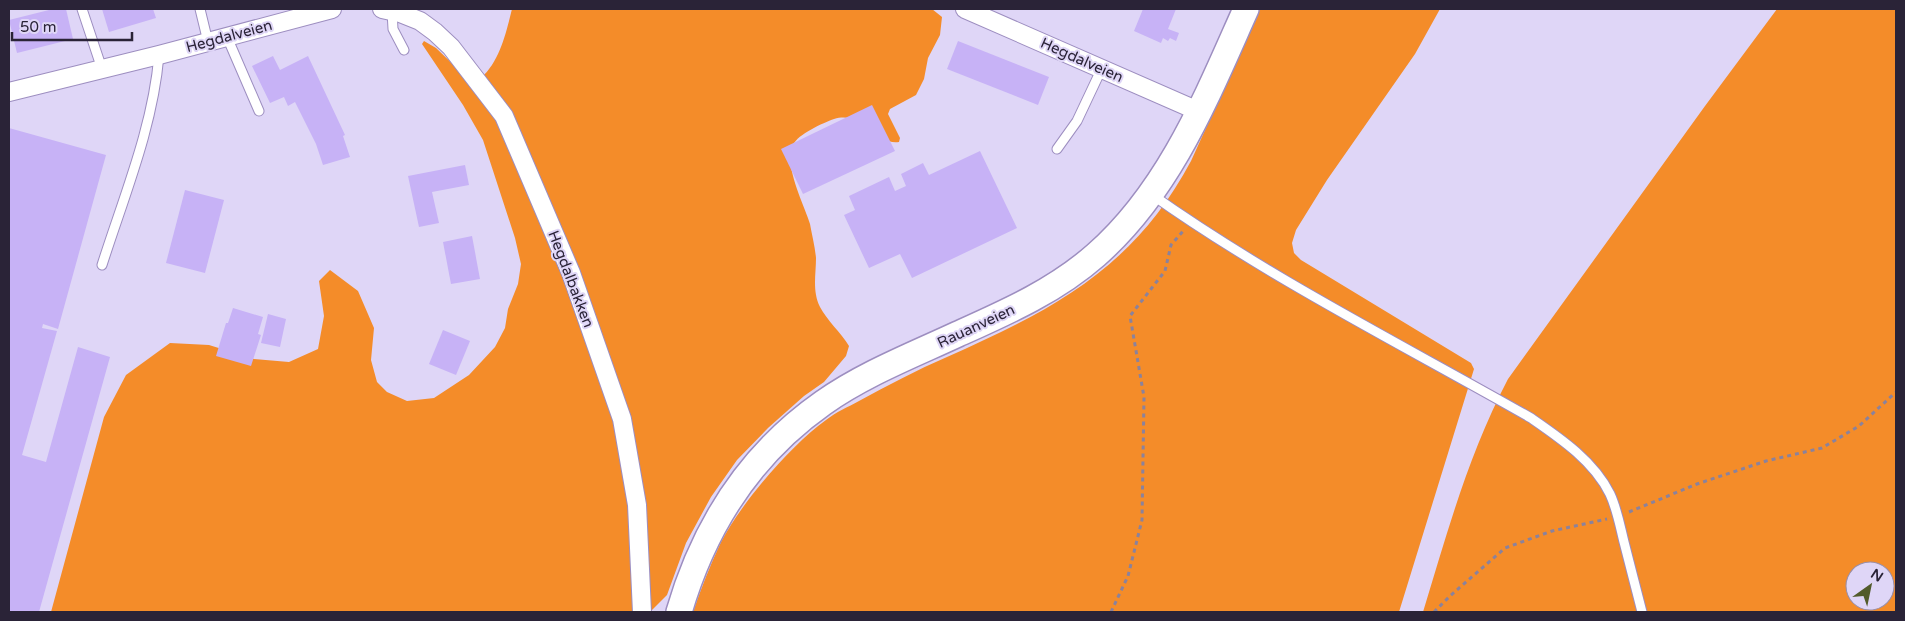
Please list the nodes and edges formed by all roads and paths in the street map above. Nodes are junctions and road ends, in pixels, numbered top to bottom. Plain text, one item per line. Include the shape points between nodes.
1 (82, 9) edge
2 (200, 9) edge
3 (332, 9) edge
4 (965, 9) edge
5 (1246, 9) edge
6 (387, 10) edge
7 (227, 37) junction
8 (208, 42) junction
9 (404, 50) dead end
10 (159, 55) junction
11 (1102, 68) junction
12 (102, 69) junction
13 (9, 92) edge
14 (1198, 110) junction
15 (260, 111) dead end
16 (1057, 149) dead end
17 (1151, 194) junction
18 (1191, 222) junction
19 (102, 265) dead end
20 (1896, 392) edge
21 (1617, 517) junction
22 (642, 612) edge
23 (679, 612) edge
24 (1111, 612) edge
25 (1434, 612) edge
26 (1642, 612) edge

1 - 12 lane
2 - 8 lane
3 - 7 street, Hegdalveien
4 - 11 street, Hegdalveien
5 - 14 main road, Rauanveien
6 - 9 lane
6 - 22 street, Hegdalbakken via 420,21 435,32 451,47 504,116 571,273 622,419 638,505
7 - 8 street, Hegdalveien
7 - 15 lane
8 - 10 street, Hegdalveien
10 - 12 street, Hegdalveien
10 - 19 lane via 148,123
11 - 14 street, Hegdalveien
11 - 16 lane via 1078,122
12 - 13 street, Hegdalveien
14 - 17 main road, Rauanveien via 1177,154
17 - 18 lane
17 - 23 main road, Rauanveien via 1114,238 1054,286 842,391 785,434 745,476 713,525 688,579
18 - 21 lane via 1550,432 1579,455 1598,476 1610,494
18 - 24 path via 1171,245 1165,271 1130,316 1144,397 1142,520 1128,576
20 - 21 path via 1859,426 1822,448 1766,461 1697,484
21 - 25 path via 1552,531 1505,548
21 - 26 lane

